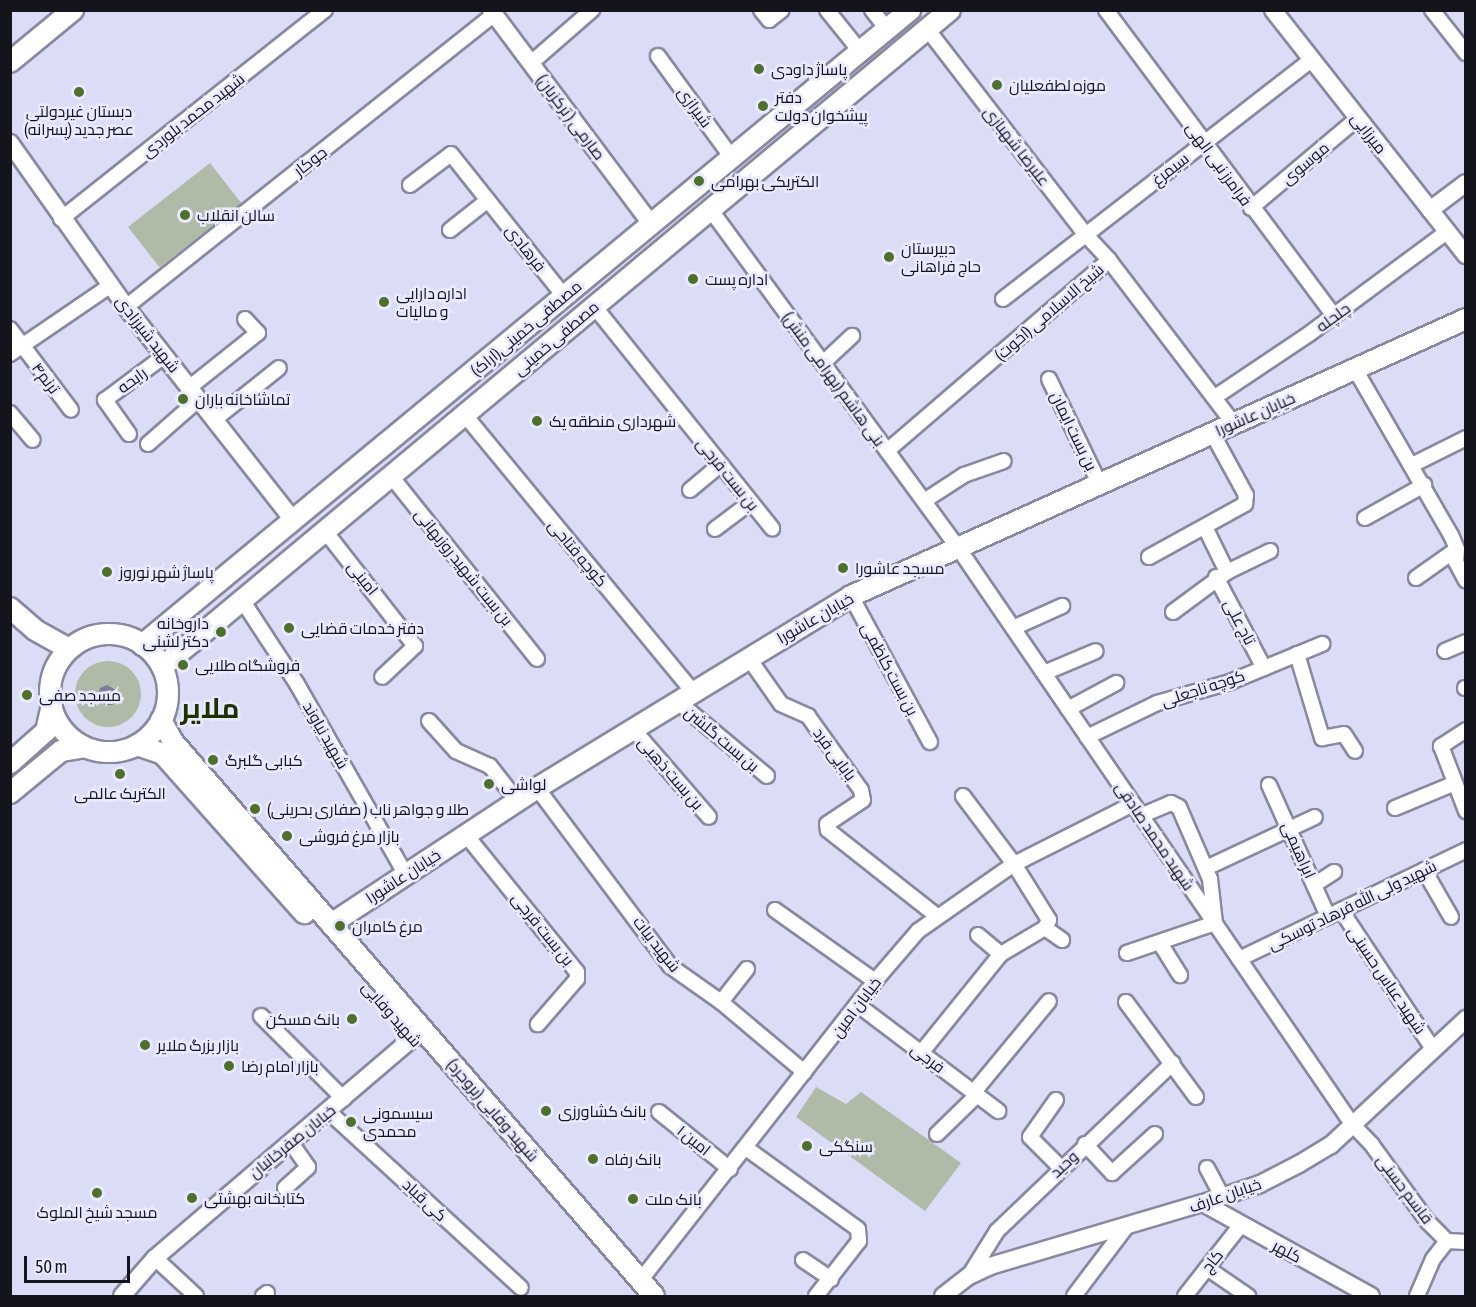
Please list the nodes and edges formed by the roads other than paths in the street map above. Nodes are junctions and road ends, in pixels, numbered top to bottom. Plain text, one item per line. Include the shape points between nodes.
1 (73, 10) edge
2 (324, 10) edge
3 (592, 10) edge
4 (761, 10) edge
5 (782, 10) edge
6 (828, 10) edge
7 (872, 10) edge
8 (910, 10) edge
9 (950, 10) edge
10 (1106, 10) edge
11 (1274, 10) edge
12 (1432, 10) edge
13 (493, 12) edge
14 (887, 29) junction
15 (928, 30) junction
16 (860, 51) junction
17 (1466, 53) edge
18 (658, 56) dead end
19 (1312, 59) junction
20 (10, 62) edge
21 (531, 63) junction
22 (1358, 118) junction
23 (1205, 142) junction
24 (10, 143) edge
25 (732, 158) junction
26 (1466, 183) edge
27 (410, 185) dead end
28 (488, 200) junction
29 (1251, 208) junction
30 (710, 209) junction
31 (1430, 210) junction
32 (61, 219) junction
33 (651, 224) junction
34 (450, 230) dead end
35 (1447, 232) junction
36 (1085, 234) junction
37 (1466, 255) edge
38 (1109, 260) junction
39 (111, 285) junction
40 (564, 296) junction
41 (1003, 299) dead end
42 (594, 306) junction
43 (126, 307) junction
44 (1334, 316) junction
45 (245, 319) dead end
46 (1466, 320) edge
47 (10, 329) edge
48 (852, 336) dead end
49 (22, 345) junction
50 (10, 354) edge
51 (164, 356) junction
52 (823, 363) junction
53 (279, 368) dead end
54 (1355, 369) junction
55 (1049, 379) dead end
56 (194, 393) junction
57 (1215, 397) junction
58 (71, 410) dead end
59 (10, 413) edge
60 (464, 414) junction
61 (214, 420) junction
62 (1233, 423) junction
63 (1212, 433) junction
64 (129, 434) dead end
65 (1466, 438) edge
66 (33, 440) dead end
67 (148, 444) dead end
68 (887, 451) junction
69 (1004, 461) dead end
70 (720, 464) junction
71 (1412, 465) junction
72 (391, 476) junction
73 (1099, 483) junction
74 (1424, 485) junction
75 (690, 490) dead end
76 (924, 501) junction
77 (751, 502) junction
78 (1365, 518) dead end
79 (293, 520) junction
80 (1205, 527) junction
81 (772, 528) dead end
82 (715, 529) dead end
83 (325, 531) junction
84 (958, 549) junction
85 (1457, 549) junction
86 (1270, 551) dead end
87 (1149, 557) dead end
88 (1221, 574) junction
89 (1416, 578) dead end
90 (1466, 581) edge
91 (851, 596) junction
92 (242, 600) junction
93 (1062, 606) dead end
94 (10, 608) edge
95 (1173, 612) dead end
96 (1013, 628) junction
97 (1466, 642) edge
98 (1322, 644) dead end
99 (142, 645) junction
100 (69, 648) junction
101 (1096, 651) dead end
102 (1445, 651) dead end
103 (1297, 654) junction
104 (748, 657) junction
105 (537, 659) dead end
106 (162, 667) junction
107 (1264, 668) junction
108 (1044, 674) junction
109 (382, 677) dead end
110 (1116, 683) dead end
111 (685, 696) junction
112 (52, 706) junction
113 (1068, 709) junction
114 (161, 720) junction
115 (429, 722) dead end
116 (633, 729) junction
117 (1466, 730) edge
118 (1087, 737) junction
119 (930, 742) dead end
120 (137, 745) junction
121 (85, 747) junction
122 (1355, 751) dead end
123 (10, 763) edge
124 (767, 776) dead end
125 (1453, 784) junction
126 (1269, 785) dead end
127 (537, 788) junction
128 (10, 793) edge
129 (963, 796) dead end
130 (518, 802) junction
131 (1133, 804) junction
132 (1395, 808) dead end
133 (1466, 812) edge
134 (1142, 816) junction
135 (709, 817) dead end
136 (1315, 817) dead end
137 (1289, 828) junction
138 (466, 835) junction
139 (1466, 850) edge
140 (1014, 864) junction
141 (1206, 868) junction
142 (1424, 870) junction
143 (405, 873) junction
144 (1334, 873) dead end
145 (1314, 885) junction
146 (776, 910) dead end
147 (1334, 913) junction
148 (937, 916) junction
149 (1452, 917) dead end
150 (1215, 923) junction
151 (331, 924) junction
152 (1045, 928) junction
153 (978, 935) dead end
154 (1062, 940) dead end
155 (1161, 943) junction
156 (1127, 953) dead end
157 (1001, 954) junction
158 (1239, 959) junction
159 (747, 969) dead end
160 (1180, 975) dead end
161 (875, 981) junction
162 (1048, 1001) dead end
163 (721, 1002) junction
164 (1126, 1002) dead end
165 (858, 1005) junction
166 (261, 1016) dead end
167 (1466, 1019) edge
168 (538, 1024) dead end
169 (413, 1038) junction
170 (1433, 1049) junction
171 (921, 1053) junction
172 (1173, 1063) junction
173 (804, 1072) junction
174 (975, 1094) junction
175 (1196, 1097) dead end
176 (344, 1099) junction
177 (1056, 1100) dead end
178 (998, 1111) dead end
179 (329, 1112) junction
180 (658, 1112) dead end
181 (1352, 1124) junction
182 (938, 1134) dead end
183 (1155, 1134) dead end
184 (291, 1143) junction
185 (1085, 1144) junction
186 (746, 1148) junction
187 (1060, 1167) junction
188 (1207, 1168) dead end
189 (730, 1169) junction
190 (285, 1188) dead end
191 (1222, 1196) junction
192 (1203, 1203) junction
193 (1127, 1226) junction
194 (1240, 1226) junction
195 (1447, 1241) junction
196 (1466, 1242) edge
197 (155, 1258) junction
198 (803, 1260) dead end
199 (1207, 1268) junction
200 (969, 1276) junction
201 (831, 1279) junction
202 (521, 1288) dead end
203 (638, 1289) edge
204 (122, 1296) edge
205 (196, 1296) edge
206 (654, 1296) edge
207 (816, 1296) edge
208 (943, 1296) edge
209 (1074, 1296) edge
210 (1185, 1296) edge
211 (1248, 1296) edge
212 (1371, 1296) edge
213 (1417, 1296) edge

1 - 20 main road
2 - 32 street, شهید محمد بلوردی
3 - 21 street
4 - 5 street via 769,20
6 - 16 street
7 - 14 street
8 - 14 main road, مصطفی خمینی(اراک)
9 - 15 main road, مصطفی خمینی
10 - 23 street, فرامرز نبی الهی
11 - 19 street, میرزایی
12 - 17 street
13 - 21 street, صارمی ( ترکزبان)
13 - 43 street, جوکار
14 - 16 main road, مصطفی خمینی(اراک)
15 - 30 main road, مصطفی خمینی
15 - 36 street, علیرضا شهبازی
16 - 25 main road, مصطفی خمینی(اراک)
18 - 25 street, شیرازی
19 - 22 street, میرزایی
19 - 23 street, سیمرغ
21 - 33 street, صارمی ( ترکزبان)
22 - 29 street, موسوی
22 - 31 street, میرزایی
23 - 29 street, فرامرز نبی الهی
23 - 36 street, سیمرغ
24 - 32 street, شهید شیرزادی
25 - 33 main road, مصطفی خمینی(اراک)
26 - 31 street
27 - 28 street, فرهادی via 451,154
28 - 34 street
28 - 40 street, فرهادی
29 - 44 street, فرامرز نبی الهی
30 - 42 main road, مصطفی خمینی
30 - 52 street, بنی هاشم (بهرامی منش)
31 - 35 street, میرزایی
32 - 39 street, شهید شیرزادی
33 - 40 main road, مصطفی خمینی(اراک)
35 - 37 street, میرزایی
35 - 44 street, چلچله
36 - 38 street, علیرضا شهبازی
36 - 41 street, سیمرغ
38 - 57 street, شیخ الاسلامی (اخوت)
38 - 68 street, شیخ الاسلامی (اخوت)
39 - 43 street, شهید شیرزادی
39 - 49 street
40 - 79 main road, مصطفی خمینی(اراک)
42 - 60 main road, مصطفی خمینی
42 - 70 street, بن بست فرجی
43 - 51 street, شهید شیرزادی
44 - 57 street, چلچله
45 - 56 street via 258,333
46 - 54 main road, خیابان عاشورا
47 - 49 street, ترنم۴
48 - 52 street
49 - 50 street
49 - 58 street, ترنم۴
51 - 56 street, شهید شیرزادی
51 - 64 street, رایحه via 105,400
52 - 68 street, بنی هاشم (بهرامی منش)
53 - 61 street
54 - 62 main road, خیابان عاشورا
54 - 71 street
55 - 73 street, بن بست ایمان
56 - 61 street, شهید شیرزادی
56 - 67 street
57 - 62 street, شیخ الاسلامی (اخوت)
59 - 66 street
60 - 72 main road, مصطفی خمینی
60 - 111 street, کوچه فتاحی
61 - 79 street, شهید شیرزادی
62 - 63 main road, خیابان عاشورا
63 - 73 main road, خیابان عاشورا
63 - 80 street via 1247,500
65 - 71 street
68 - 76 street, بنی هاشم (بهرامی منش)
69 - 76 street via 964,475
70 - 75 street
70 - 77 street, بن بست فرجی
71 - 74 street
72 - 83 main road, مصطفی خمینی
72 - 105 street, بن بست شهید روزبهانی
73 - 84 main road, خیابان عاشورا
74 - 78 street
74 - 85 street
76 - 84 street, بنی هاشم (بهرامی منش)
77 - 81 street, بن بست فرجی
77 - 82 street
79 - 99 main road, مصطفی خمینی(اراک)
80 - 87 street
80 - 88 street, تاج علی
83 - 92 main road, مصطفی خمینی
83 - 109 street, امینی via 415,646
84 - 91 main road, خیابان عاشورا
84 - 96 street, شهید محمد صادقی
85 - 89 street
85 - 90 street via 1456,562
86 - 88 street
88 - 95 street
88 - 107 street, تاج علی
91 - 104 main road, خیابان عاشورا
91 - 119 street, بن بست کاظمی
92 - 106 main road, مصطفی خمینی
92 - 143 street, شهید نیاوند via 297,684
93 - 96 street
94 - 100 main road via 35,630
96 - 108 street, شهید محمد صادقی
97 - 102 street
98 - 103 street, کوچه تاجعلی
99 - 100 main road via 110,634 93,636
99 - 106 main road
100 - 112 main road via 53,676
101 - 108 street
103 - 107 street, کوچه تاجعلی
103 - 122 street via 1322,738 1344,734
104 - 111 main road, خیابان عاشورا
104 - 148 street, بابایی فرد via 781,704 808,716 861,790 863,800 827,824 828,830
106 - 114 main road via 168,691
107 - 118 street, کوچه تاجعلی via 1157,703
108 - 113 street, شهید محمد صادقی
110 - 113 street
111 - 116 main road, خیابان عاشورا
111 - 124 street, بن بست گلشن
112 - 121 main road via 60,726
112 - 123 main road via 46,731
113 - 118 street, شهید محمد صادقی
114 - 120 main road
114 - 151 main road via 174,743
115 - 130 street via 456,751 490,766
116 - 127 main road, خیابان عاشورا
116 - 135 street, بن بست ذهبی
117 - 125 street via 1441,746
118 - 131 street, شهید محمد صادقی
120 - 121 main road via 115,752
120 - 169 main road, شهید وفایی via 163,754
121 - 128 main road via 61,752
125 - 132 street
125 - 133 street
126 - 137 street, ابراهیمی
127 - 130 main road, خیابان عاشورا
127 - 163 street, شهید بیات via 670,966
129 - 140 street
130 - 138 main road, خیابان عاشورا
131 - 134 street, شهید محمد صادقی
131 - 140 street, خیابان امین
134 - 141 street via 1175,803
134 - 150 street, شهید محمد صادقی
136 - 137 street
137 - 141 street
137 - 145 street, ابراهیمی
138 - 143 main road, خیابان عاشورا
138 - 168 street, بن بست فرجی via 577,972 577,979
139 - 142 street, شهید ولی الله فرهاد توسکی
140 - 148 street, خیابان امین
140 - 152 street via 1048,915
141 - 150 street via 1212,886
142 - 147 street, شهید ولی الله فرهاد توسکی
142 - 149 street
143 - 151 main road, خیابان عاشورا
144 - 145 street
145 - 147 street, ابراهیمی
146 - 161 street
147 - 158 street, شهید ولی الله فرهاد توسکی
147 - 170 street, شهید عباس حسینی
148 - 161 street, خیابان امین
150 - 155 street
150 - 158 street, شهید محمد صادقی
151 - 203 main road, شهید وفایی (بروجرد)
152 - 154 street
152 - 157 street
153 - 157 street
155 - 156 street
155 - 160 street
157 - 171 street
158 - 181 street, شهید محمد صادقی
159 - 163 street
161 - 165 street, خیابان امین
162 - 174 street
163 - 173 street, شهید بیات
164 - 172 street
165 - 171 street, فرجی
165 - 173 street, خیابان امین
166 - 176 street
167 - 170 street, خیابان عارف
169 - 176 street, خیابان صفرخانیان
169 - 203 main road, شهید وفایی
170 - 181 street, خیابان عارف
171 - 174 street, فرجی
172 - 175 street
172 - 185 street, وحید
173 - 186 street, خیابان امین
174 - 178 street, فرجی
174 - 182 street
176 - 179 street, خیابان صفرخانیان
177 - 187 street via 1030,1137
179 - 184 street, خیابان صفرخانیان
179 - 202 street, کی قباد
180 - 189 street, امین ۱
181 - 191 street, خیابان عارف via 1331,1144 1299,1164
181 - 195 street, قاسم حسنی
183 - 185 street via 1112,1173
184 - 190 street via 308,1167
184 - 197 street, خیابان صفرخانیان
185 - 187 street, وحید
186 - 189 street, خیابان امین
186 - 201 street via 858,1229 859,1241
187 - 200 street, وحید via 997,1230
188 - 191 street
189 - 203 street, خیابان امین
191 - 192 street, خیابان عارف
192 - 193 street, خیابان عارف
192 - 194 street, کلهر
193 - 200 street, خیابان عارف
193 - 209 street
194 - 199 street, کاج
194 - 212 street, کلهر
195 - 196 street
195 - 213 street via 1433,1259
197 - 204 street, خیابان صفرخانیان
197 - 205 street
198 - 201 street
199 - 210 street, کاج
199 - 211 street
200 - 208 street, خیابان عارف
201 - 207 street
203 - 206 main road, شهید وفایی (بروجرد)

